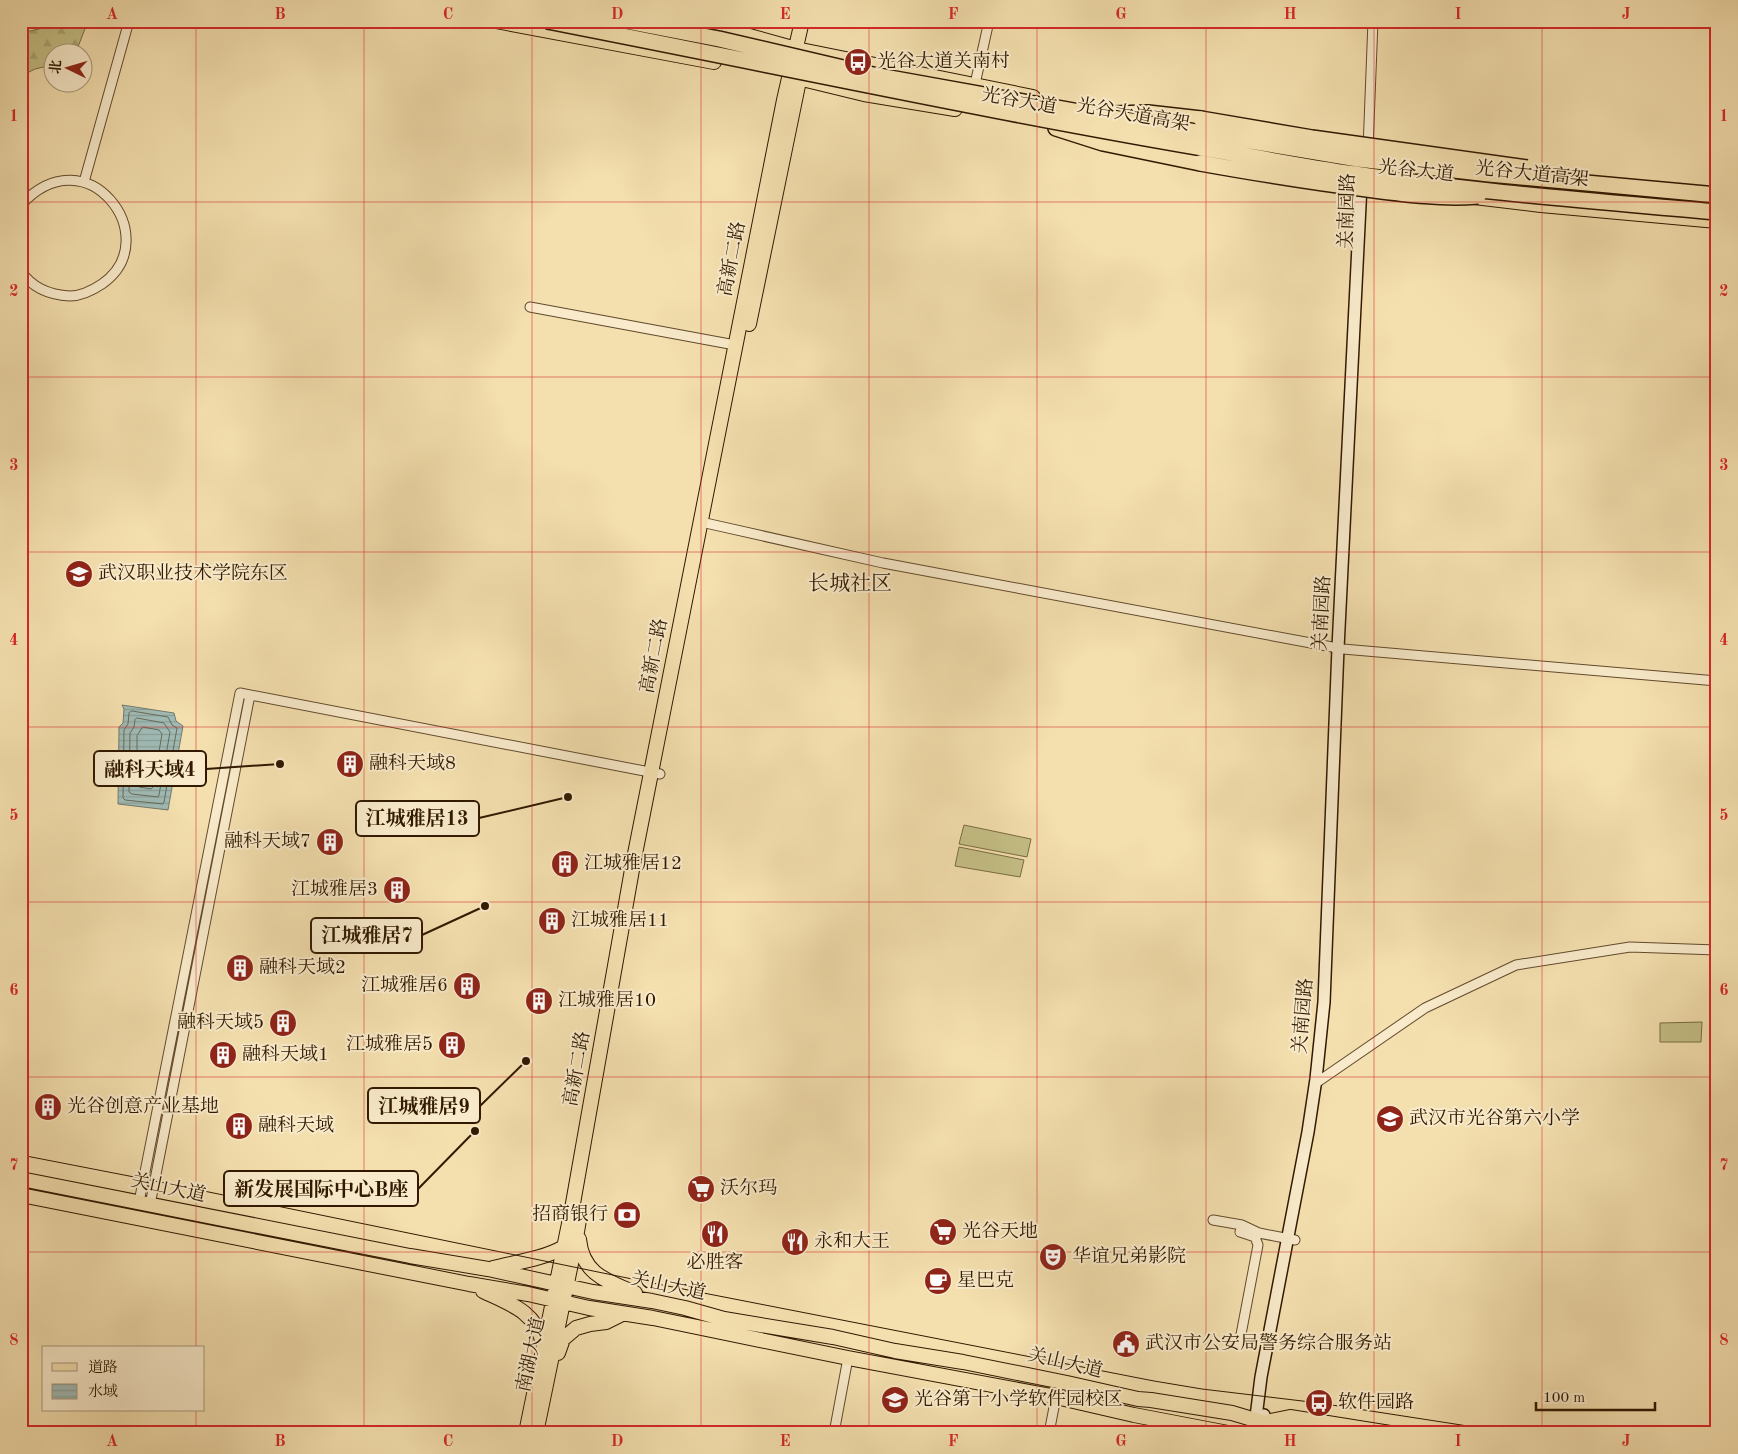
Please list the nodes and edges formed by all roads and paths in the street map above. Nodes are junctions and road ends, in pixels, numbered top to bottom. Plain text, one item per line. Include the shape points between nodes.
1 (129, 21) edge
2 (496, 21) edge
3 (547, 21) edge
4 (626, 21) edge
5 (674, 21) edge
6 (802, 21) edge
7 (810, 21) edge
8 (989, 21) edge
9 (1373, 21) edge
10 (801, 50) junction
11 (794, 77) junction
12 (976, 84) junction
13 (837, 88) junction
14 (793, 105) junction
15 (1112, 114) junction
16 (1056, 128) junction
17 (1368, 164) junction
18 (84, 182) junction
19 (1582, 182) junction
20 (1364, 185) junction
21 (1515, 194) junction
22 (1717, 196) edge
23 (21, 205) edge
24 (1717, 212) edge
25 (1717, 221) edge
26 (21, 271) edge
27 (530, 307) dead end
28 (735, 345) junction
29 (705, 523) junction
30 (1341, 648) junction
31 (1717, 681) edge
32 (250, 695) junction
33 (656, 773) junction
34 (1717, 950) edge
35 (1318, 1081) junction
36 (21, 1179) edge
37 (21, 1195) edge
38 (145, 1204) junction
39 (1213, 1220) dead end
40 (578, 1223) junction
41 (1242, 1225) junction
42 (1291, 1239) junction
43 (564, 1247) junction
44 (488, 1269) junction
45 (469, 1284) junction
46 (561, 1284) junction
47 (558, 1301) junction
48 (652, 1301) junction
49 (622, 1314) junction
50 (543, 1343) junction
51 (1239, 1345) dead end
52 (848, 1358) junction
53 (1056, 1397) junction
54 (541, 1406) junction
55 (1258, 1427) edge
56 (1388, 1432) edge
57 (526, 1433) edge
58 (536, 1433) edge
59 (834, 1433) edge
60 (1049, 1433) edge
61 (1228, 1433) edge
62 (1306, 1433) edge
63 (1429, 1433) edge

1 - 18 street
2 - 11 main road, 光谷大道
3 - 21 highway, 光谷大道高架, bridge via 1117,134 1355,174
4 - 19 highway, 光谷大道高架, bridge via 873,75 1138,122 1358,159
5 - 10 main road, 光谷大道
6 - 10 main road, 高新二路
7 - 10 main road, 高新二路
8 - 12 street
9 - 17 street
10 - 11 main road, 高新二路
10 - 12 main road, 光谷大道
11 - 13 main road, 光谷大道
11 - 14 main road, 高新二路
11 - 28 main road, 高新二路
12 - 15 main road, 光谷大道
13 - 14 main road via 808,88
13 - 16 main road, 光谷大道
14 - 29 main road, 高新二路
15 - 17 main road, 光谷大道
15 - 19 highway, bridge via 1148,113 1201,119 1528,168
16 - 20 main road, 光谷大道 via 1214,160
16 - 21 highway, bridge via 1103,142 1200,163 1314,183 1449,198
17 - 20 main road, 关南园路
17 - 22 main road, 光谷大道
18 - 23 street via 48,183
18 - 26 street via 102,191 116,205 124,224 126,244 120,263 109,279 93,290 74,296 38,288
19 - 22 highway, 光谷大道高架, bridge
20 - 25 main road, 光谷大道
20 - 30 main road, 关南园路
21 - 24 highway, 光谷大道高架, bridge
27 - 28 street
28 - 29 main road, 高新二路
29 - 30 street via 883,562
29 - 33 main road, 高新二路
30 - 31 street
30 - 35 main road, 关南园路 via 1329,1003
32 - 33 street
32 - 38 street
32 - 38 street via 240,693
33 - 40 main road, 高新二路
33 - 43 main road, 高新二路 via 633,864
34 - 35 street via 1630,947 1516,966 1425,1008
35 - 42 main road, 关南园路 via 1321,1098 1315,1134
36 - 38 main road, 关山大道
37 - 45 main road, 关山大道
38 - 44 main road, 关山大道
39 - 41 street
40 - 46 main road, 高新二路
40 - 48 main road via 580,1251 589,1267 606,1281
41 - 42 street via 1259,1233
41 - 51 street via 1240,1232 1254,1238 1258,1245
42 - 55 main road, 关南园路
43 - 44 main road via 554,1253
43 - 46 main road, 高新二路
44 - 46 main road, 关山大道
45 - 47 main road, 关山大道
45 - 50 main road via 530,1317 540,1330
46 - 47 main road, 南湖大道
46 - 48 main road, 关山大道
47 - 49 main road, 关山大道
47 - 50 main road, 南湖大道
47 - 54 main road, 南湖大道
48 - 55 main road, 关山大道 via 724,1320 963,1362 1138,1400 1232,1413
49 - 52 main road, 关山大道
49 - 54 main road via 606,1322 576,1328 568,1334 560,1348
50 - 57 main road, 南湖大道
52 - 53 main road, 关山大道
52 - 59 street
53 - 60 street
53 - 61 main road, 关山大道
54 - 58 main road, 南湖大道
55 - 56 main road via 1290,1416
55 - 62 main road, 关山大道
56 - 63 main road

